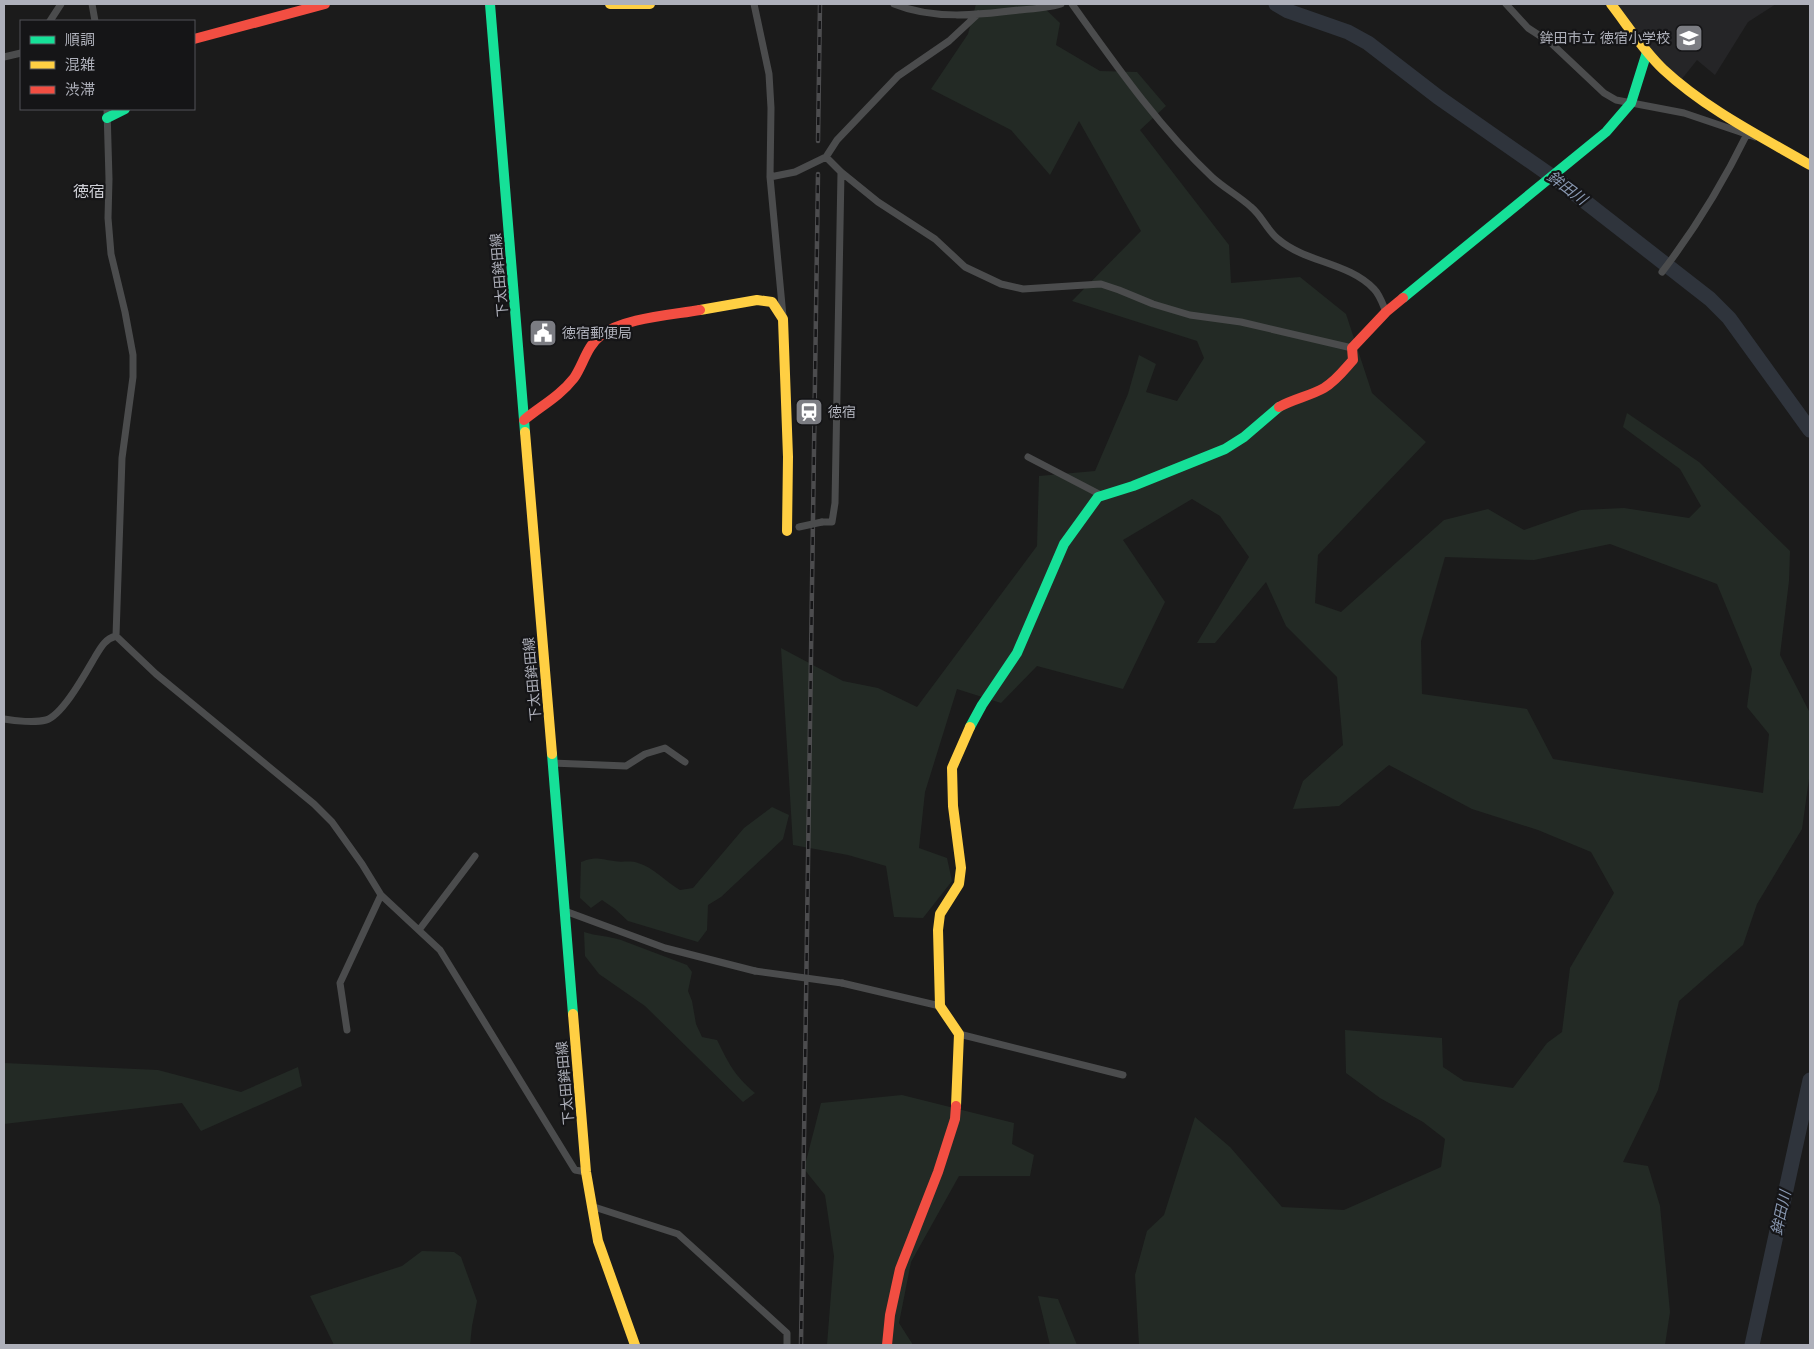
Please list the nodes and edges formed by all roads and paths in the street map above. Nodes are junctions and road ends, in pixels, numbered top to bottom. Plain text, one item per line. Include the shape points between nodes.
1 (61, 4) edge
2 (92, 4) edge
3 (325, 4) edge
4 (490, 4) edge
5 (610, 4) edge
6 (650, 4) edge
7 (754, 4) edge
8 (894, 4) edge
9 (1061, 4) edge
10 (1072, 4) edge
11 (1506, 4) edge
12 (1611, 4) edge
13 (978, 14) junction
14 (51, 20) edge
15 (95, 20) edge
16 (195, 39) edge
17 (1647, 52) junction
18 (20, 53) edge
19 (4, 57) edge
20 (1631, 103) junction
21 (120, 110) edge
22 (107, 113) edge
23 (1747, 134) junction
24 (1774, 143) junction
25 (826, 157) junction
26 (1810, 165) edge
27 (841, 172) junction
28 (770, 177) junction
29 (1662, 272) dead end
30 (1386, 312) junction
31 (784, 319) junction
32 (1352, 348) junction
33 (524, 420) junction
34 (1028, 457) dead end
35 (1101, 495) junction
36 (787, 530) joint
37 (116, 636) junction
38 (4, 719) edge
39 (685, 762) dead end
40 (552, 764) junction
41 (475, 856) dead end
42 (381, 895) junction
43 (565, 911) junction
44 (419, 930) junction
45 (940, 1006) junction
46 (346, 1030) dead end
47 (959, 1034) junction
48 (1123, 1075) dead end
49 (586, 1172) junction
50 (591, 1206) junction
51 (635, 1345) edge
52 (787, 1345) edge
53 (887, 1345) edge

1 - 14 street
2 - 15 street
3 - 16 street
4 - 33 street, 下太田鉾田線
5 - 6 street
7 - 28 street via 769,74
8 - 13 street via 932,14
9 - 13 street
10 - 30 street via 1157,118 1213,178 1253,208 1280,241 1304,256 1360,277 1376,290
11 - 20 street via 1528,28 1552,43 1604,93
12 - 17 street
13 - 25 street via 949,41 898,76 837,140
17 - 20 street
17 - 24 street via 1682,85
18 - 19 street
20 - 23 street via 1684,113
20 - 30 street via 1606,132
21 - 22 street
22 - 37 street via 111,254 133,355 122,458
23 - 24 street
23 - 29 street via 1723,181
24 - 26 street
25 - 27 street
25 - 28 street via 796,172
27 - 32 street via 878,202 935,239 965,267 1001,284 1022,289 1101,284 1190,315 1241,322
27 - 36 street, bridge via 832,522
28 - 31 street
30 - 32 street
31 - 33 street via 772,302 757,300 620,324 599,336 560,394
31 - 36 street
32 - 35 street via 1353,360 1337,378 1324,388 1276,409 1225,449 1133,486
33 - 40 street, 下太田鉾田線
34 - 35 street
35 - 45 street via 1064,544 1017,653 982,705 952,768 961,868 960,884 940,914
37 - 38 street via 109,638 101,647 76,688 47,720
37 - 42 street via 156,674 314,804 332,822
39 - 40 street via 665,748 645,754 626,766
40 - 43 street, 下太田鉾田線
41 - 44 street
42 - 44 street
42 - 46 street via 340,983
43 - 45 street, bridge via 665,948 755,971 842,983
43 - 49 street, 下太田鉾田線
44 - 49 street via 440,950 574,1170
45 - 47 street
47 - 48 street
47 - 53 street via 956,1119 900,1269
49 - 50 street, 下太田鉾田線
50 - 51 street, 下太田鉾田線 via 598,1241
50 - 52 street via 678,1234 787,1333

